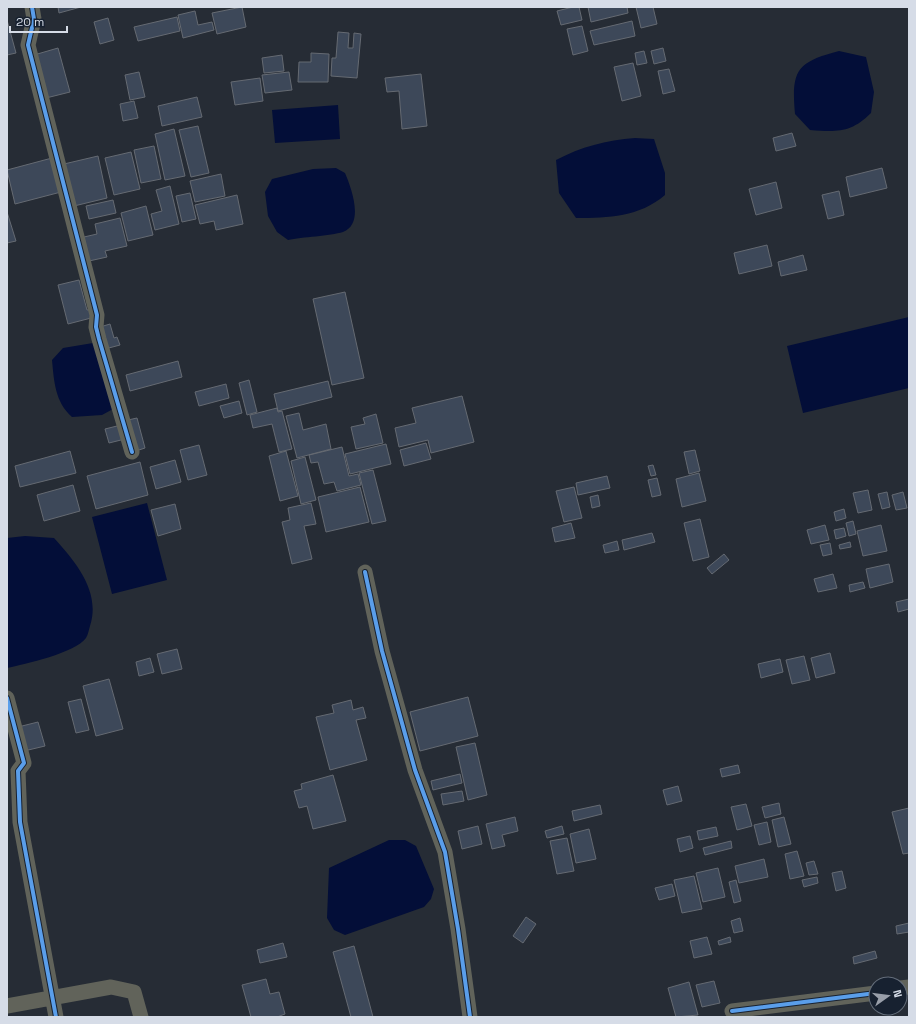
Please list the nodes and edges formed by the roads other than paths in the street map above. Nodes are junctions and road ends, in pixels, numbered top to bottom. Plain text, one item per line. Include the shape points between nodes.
1 (32, 7) edge
2 (132, 452) dead end
3 (365, 572) dead end
4 (7, 698) edge
5 (868, 994) edge
6 (54, 998) junction
7 (7, 1006) edge
8 (732, 1011) dead end
9 (56, 1017) edge
10 (141, 1017) edge
11 (470, 1017) edge

1 - 2 street via 34,19 28,45 97,315 99,339
3 - 11 street via 382,651 413,762 445,852
4 - 6 street via 24,763 18,771 20,822
5 - 8 street
6 - 7 street
6 - 9 street
6 - 10 street via 111,987 134,992

